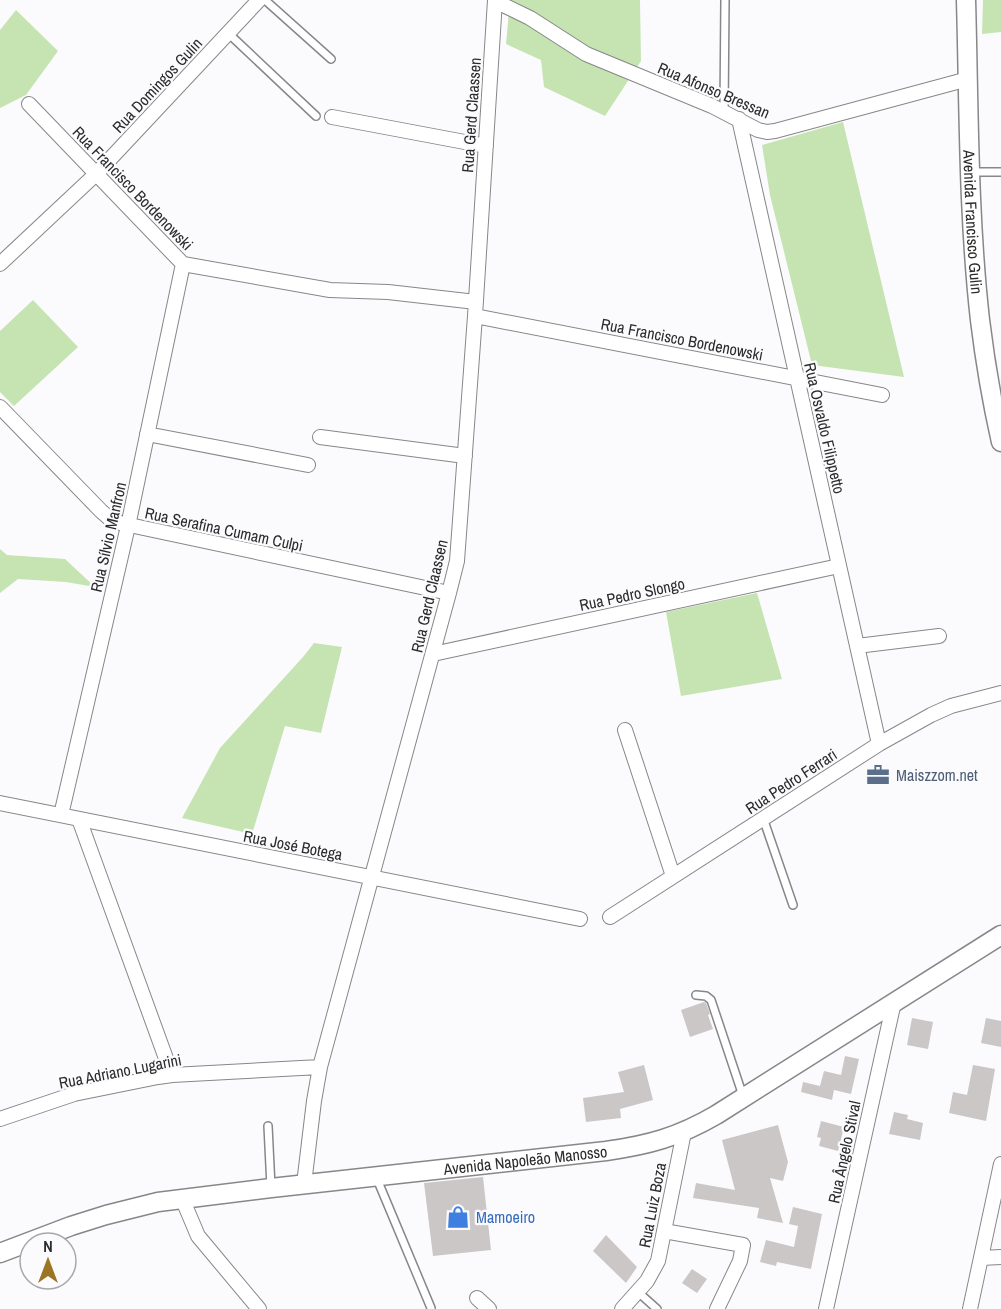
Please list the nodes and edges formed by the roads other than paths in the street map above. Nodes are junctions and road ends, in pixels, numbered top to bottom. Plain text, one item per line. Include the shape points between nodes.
1 (259, 0) edge
2 (265, 0) edge
3 (495, 0) edge
4 (725, 0) edge
5 (966, 0) edge
6 (228, 33) junction
7 (330, 59) dead end
8 (968, 79) junction
9 (29, 104) dead end
10 (724, 111) junction
11 (316, 116) dead end
12 (332, 117) dead end
13 (739, 119) junction
14 (486, 146) junction
15 (970, 172) junction
16 (1001, 172) edge
17 (96, 174) junction
18 (0, 264) edge
19 (183, 264) junction
20 (476, 302) junction
21 (475, 316) junction
22 (797, 378) junction
23 (882, 395) dead end
24 (0, 407) edge
25 (147, 434) junction
26 (320, 436) dead end
27 (1001, 442) edge
28 (465, 456) junction
29 (308, 465) dead end
30 (128, 526) junction
31 (839, 566) junction
32 (449, 593) junction
33 (939, 636) dead end
34 (857, 646) junction
35 (433, 654) junction
36 (1001, 693) edge
37 (625, 730) dead end
38 (879, 744) junction
39 (0, 803) edge
40 (61, 815) junction
41 (763, 818) junction
42 (79, 819) junction
43 (673, 876) junction
44 (372, 877) junction
45 (793, 905) dead end
46 (610, 917) dead end
47 (580, 919) dead end
48 (1001, 935) edge
49 (696, 995) dead end
50 (894, 1002) junction
51 (320, 1067) junction
52 (172, 1075) junction
53 (743, 1098) junction
54 (0, 1119) edge
55 (268, 1126) dead end
56 (684, 1132) junction
57 (1001, 1164) edge
58 (376, 1176) junction
59 (304, 1184) junction
60 (271, 1188) junction
61 (182, 1198) junction
62 (664, 1231) junction
63 (0, 1253) edge
64 (1001, 1257) edge
65 (981, 1258) junction
66 (638, 1292) junction
67 (477, 1298) dead end
68 (431, 1308) edge
69 (259, 1309) edge
70 (489, 1309) edge
71 (622, 1309) edge
72 (657, 1309) edge
73 (717, 1309) edge
74 (826, 1309) edge
75 (970, 1309) edge

1 - 6 street, Rua Domingos Gulin
2 - 7 lane
3 - 10 street, Rua Afonso Bressan via 586,54
3 - 14 street, Rua Gerd Claassen
4 - 10 lane
5 - 8 street, Avenida Francisco Gulin
6 - 11 lane
6 - 17 street, Rua Domingos Gulin
8 - 13 street, Rua Afonso Bressan via 775,131 758,130
8 - 15 street, Avenida Francisco Gulin
9 - 17 street, Rua Francisco Bordenowski
10 - 13 street, Rua Afonso Bressan
12 - 14 street
13 - 22 street, Rua Osvaldo Filippetto
14 - 20 street, Rua Gerd Claassen
15 - 16 lane
15 - 27 street, Avenida Francisco Gulin via 980,320
17 - 18 street, Rua Domingos Gulin
17 - 19 street, Rua Francisco Bordenowski
19 - 20 street, Rua Francisco Bordenowski via 330,290
19 - 25 street, Rua Sílvio Manfron
20 - 21 street, Rua Gerd Claassen
21 - 22 street, Rua Francisco Bordenowski
21 - 28 street, Rua Gerd Claassen
22 - 23 street, Rua Francisco Bordenowski
22 - 31 street, Rua Osvaldo Filippetto
24 - 30 street, Rua Serafina Cumam Culpi via 101,511
25 - 29 street
25 - 30 street, Rua Sílvio Manfron
26 - 28 street
28 - 32 street, Rua Gerd Claassen via 459,547
30 - 32 street, Rua Serafina Cumam Culpi
30 - 40 street, Rua Sílvio Manfron
31 - 34 street, Rua Osvaldo Filippetto
31 - 35 street, Rua Pedro Slongo
32 - 35 street, Rua Gerd Claassen
33 - 34 street
34 - 38 street, Rua Osvaldo Filippetto
35 - 44 street, Rua Gerd Claassen
36 - 38 street, Rua Pedro Ferrari via 951,706
37 - 43 street
38 - 41 street, Rua Pedro Ferrari
39 - 40 street, Rua José Botega
40 - 42 street, Rua José Botega
41 - 43 street, Rua Pedro Ferrari
41 - 45 lane
42 - 44 street, Rua José Botega
42 - 52 street
43 - 46 street, Rua Pedro Ferrari
44 - 47 street, Rua José Botega
44 - 51 street, Rua Gerd Claassen
48 - 50 street, Avenida Napoleão Manosso
49 - 53 lane via 711,1000
50 - 53 street, Avenida Napoleão Manosso
50 - 74 street, Rua Ângelo Stival
51 - 52 street, Rua Adriano Lugarini
51 - 59 street, Rua Gerd Claassen
52 - 54 street, Rua Adriano Lugarini via 74,1094
53 - 56 street, Avenida Napoleão Manosso
55 - 60 lane
56 - 58 street, Avenida Napoleão Manosso via 617,1150
56 - 62 street, Rua Luiz Boza
57 - 65 street
58 - 59 street, Avenida Napoleão Manosso
58 - 68 lane
59 - 60 street, Avenida Napoleão Manosso
60 - 61 street, Avenida Napoleão Manosso
61 - 63 street, Avenida Napoleão Manosso via 106,1215
61 - 69 street via 198,1236
62 - 66 street, Rua Luiz Boza via 658,1261
62 - 73 street via 743,1245 740,1261
64 - 65 street
65 - 75 street
66 - 71 street, Rua Luiz Boza
66 - 72 lane
67 - 70 street

